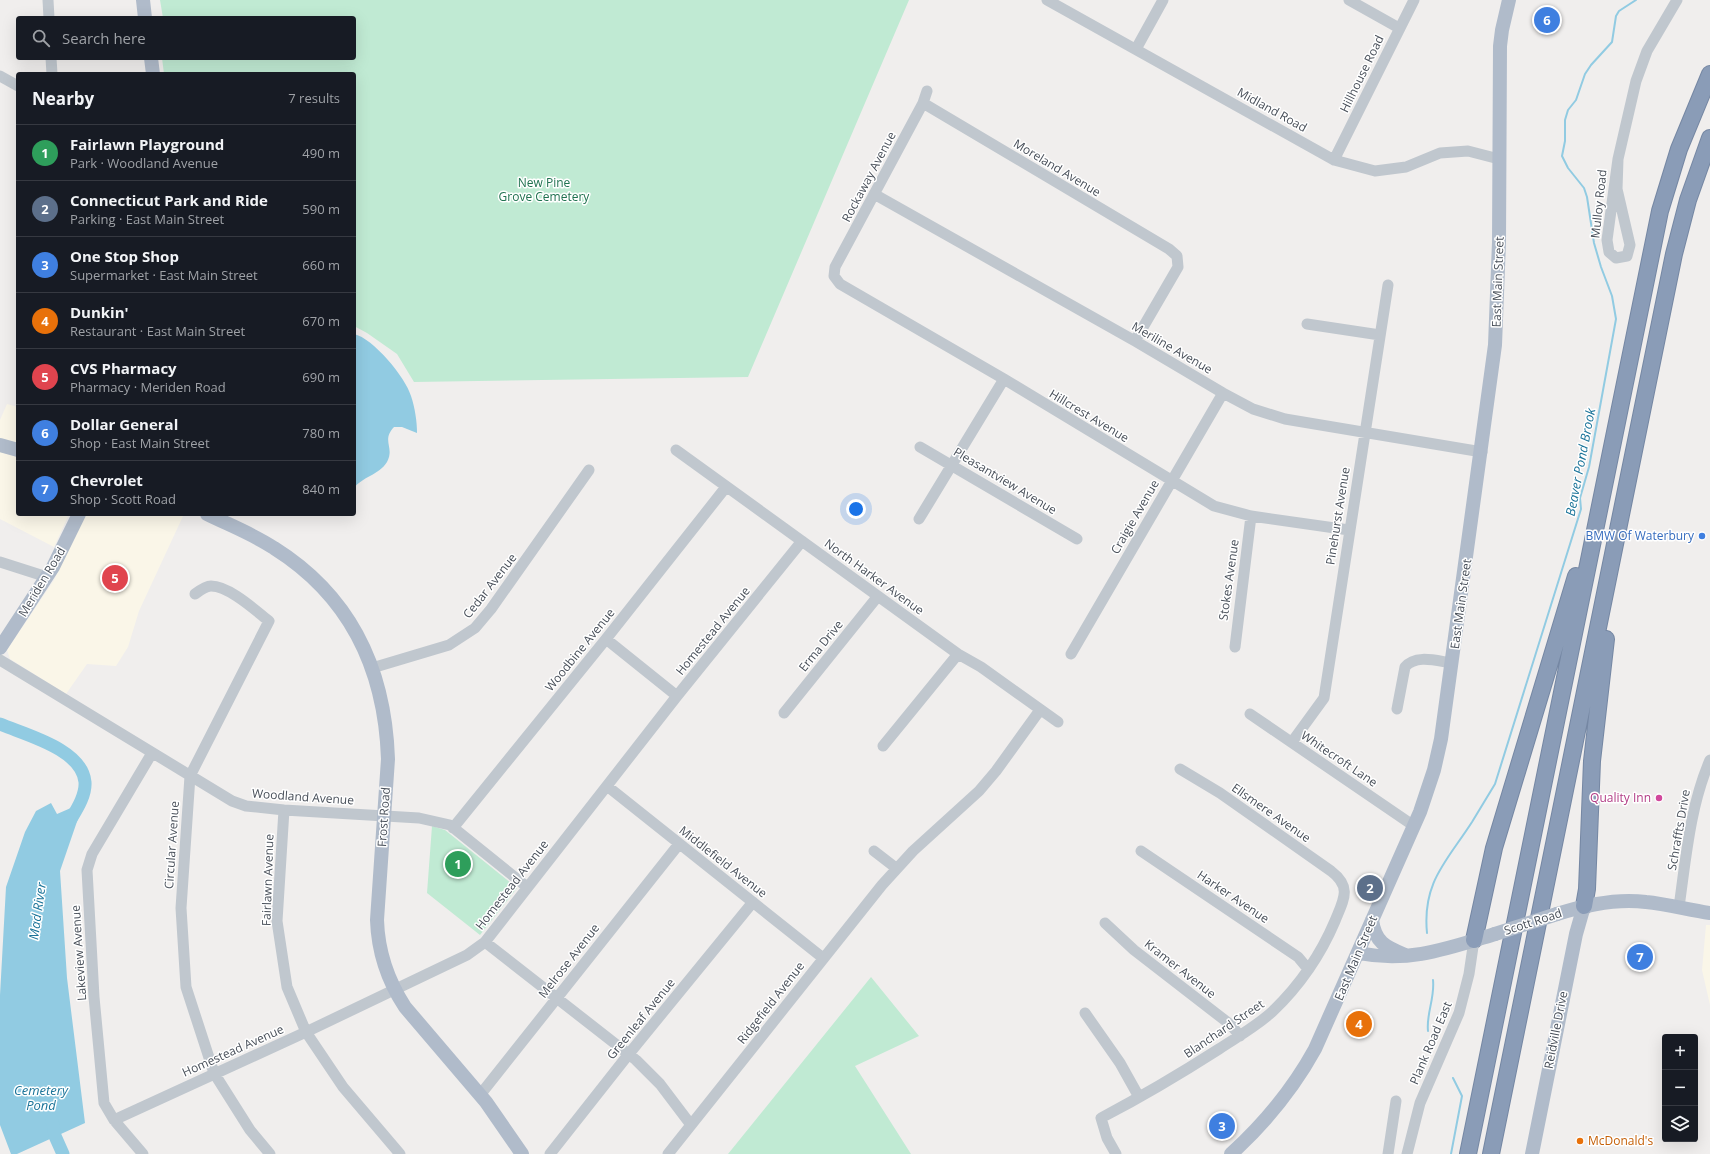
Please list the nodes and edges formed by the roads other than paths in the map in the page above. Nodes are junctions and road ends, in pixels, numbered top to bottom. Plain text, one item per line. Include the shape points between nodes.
1 (48, 0) edge
2 (143, 0) edge
3 (1048, 0) edge
4 (1163, 0) edge
5 (1349, 0) edge
6 (1414, 0) edge
7 (1509, 0) edge
8 (1677, 0) edge
9 (49, 16) edge
10 (145, 16) edge
11 (1399, 28) junction
12 (1136, 49) junction
13 (51, 60) edge
14 (151, 60) edge
15 (52, 72) edge
16 (153, 72) edge
17 (1710, 74) edge
18 (0, 76) edge
19 (16, 85) edge
20 (927, 91) dead end
21 (923, 103) junction
22 (1710, 138) edge
23 (1499, 159) junction
24 (1618, 159) junction
25 (1334, 160) junction
26 (874, 194) junction
27 (834, 276) joint
28 (1388, 285) dead end
29 (1307, 324) dead end
30 (1380, 334) junction
31 (1135, 341) junction
32 (1004, 379) junction
33 (1223, 393) junction
34 (1365, 434) junction
35 (0, 445) edge
36 (920, 447) dead end
37 (16, 449) edge
38 (676, 450) dead end
39 (1482, 452) junction
40 (951, 464) junction
41 (590, 470) dead end
42 (1171, 482) junction
43 (726, 487) junction
44 (77, 516) edge
45 (211, 516) edge
46 (1251, 516) junction
47 (918, 519) dead end
48 (1349, 530) junction
49 (1076, 539) dead end
50 (802, 541) junction
51 (1592, 546) junction
52 (1614, 551) junction
53 (0, 562) edge
54 (47, 577) junction
55 (195, 594) dead end
56 (878, 596) junction
57 (606, 639) junction
58 (1235, 647) dead end
59 (0, 648) edge
60 (958, 654) junction
61 (1071, 654) dead end
62 (0, 660) edge
63 (1452, 663) junction
64 (372, 668) junction
65 (677, 696) junction
66 (1397, 709) dead end
67 (1040, 710) junction
68 (784, 713) dead end
69 (1250, 714) dead end
70 (1058, 722) dead end
71 (1292, 742) junction
72 (883, 746) dead end
73 (152, 753) junction
74 (1710, 760) edge
75 (1180, 768) dead end
76 (190, 776) junction
77 (607, 786) junction
78 (284, 810) junction
79 (383, 815) junction
80 (1414, 826) junction
81 (453, 828) junction
82 (679, 844) junction
83 (874, 851) dead end
84 (1141, 851) dead end
85 (896, 868) junction
86 (1343, 884) joint
87 (527, 887) junction
88 (753, 902) junction
89 (1584, 906) junction
90 (1679, 907) junction
91 (1710, 913) edge
92 (1372, 920) junction
93 (1105, 923) dead end
94 (1474, 940) junction
95 (485, 942) junction
96 (1358, 953) junction
97 (1409, 956) junction
98 (823, 958) junction
99 (1308, 969) junction
100 (395, 989) junction
101 (557, 998) junction
102 (1085, 1013) dead end
103 (306, 1032) junction
104 (1240, 1036) junction
105 (628, 1055) junction
106 (214, 1073) junction
107 (480, 1095) junction
108 (1139, 1097) junction
109 (1396, 1101) dead end
110 (114, 1120) junction
111 (691, 1125) junction
112 (143, 1154) edge
113 (270, 1154) edge
114 (400, 1154) edge
115 (522, 1154) edge
116 (550, 1154) edge
117 (668, 1154) edge
118 (1116, 1154) edge
119 (1231, 1154) edge
120 (1388, 1154) edge
121 (1407, 1154) edge
122 (1468, 1154) edge
123 (1491, 1154) edge
124 (1532, 1154) edge

1 - 9 street
2 - 10 main road
3 - 12 street, Midland Road
4 - 12 street
5 - 11 street
6 - 11 street, Hillhouse Road
7 - 23 main road, East Main Street via 1500,46
8 - 24 street, Mulloy Road via 1641,66
11 - 25 street, Hillhouse Road
12 - 25 street, Midland Road
13 - 15 street
14 - 16 main road
17 - 51 highway via 1678,149 1660,211
18 - 19 street
20 - 21 street, Rockaway Avenue
21 - 26 street, Rockaway Avenue
21 - 31 street, Moreland Avenue via 1177,256 1178,267
22 - 52 highway via 1693,182 1679,235
23 - 25 street, Midland Road via 1468,150 1440,153 1406,167 1375,171
23 - 39 main road, East Main Street via 1497,331
24 - 24 street, Mulloy Road via 1607,240 1609,252 1616,258 1627,256 1630,245 1617,189
26 - 27 street, Rockaway Avenue via 836,267
26 - 31 street, Meriline Avenue
27 - 32 street, Hillcrest Avenue via 840,284
28 - 30 street, Pinehurst Avenue
29 - 30 street
30 - 34 street, Pinehurst Avenue
31 - 33 street, Meriline Avenue
32 - 40 street
32 - 42 street, Hillcrest Avenue
33 - 34 street, Meriline Avenue via 1253,409 1285,419
33 - 42 street, Craigie Avenue
34 - 39 street, Meriline Avenue
34 - 48 street, Pinehurst Avenue
35 - 37 main road
36 - 40 street, Pleasantview Avenue
38 - 43 street, North Harker Avenue
39 - 63 main road, East Main Street
40 - 47 street
40 - 49 street, Pleasantview Avenue
41 - 64 street, Cedar Avenue via 491,610 475,628 449,645
42 - 46 street, Hillcrest Avenue via 1214,506
42 - 61 street, Craigie Avenue
43 - 50 street, North Harker Avenue
43 - 57 street, Woodbine Avenue
44 - 54 main road, Meriden Road
45 - 64 main road, Frost Road via 274,547 315,578 346,616 359,637
46 - 48 street, Hillcrest Avenue
46 - 58 street, Stokes Avenue
48 - 71 street, Pinehurst Avenue via 1324,698
50 - 56 street, North Harker Avenue
50 - 65 street, Homestead Avenue
51 - 94 highway via 1582,560 1576,576 1494,848
51 - 122 highway
52 - 89 highway via 1617,572 1596,719 1589,801 1587,893
52 - 123 highway
53 - 54 street
54 - 59 main road, Meriden Road
55 - 76 street, Circular Avenue via 209,586 221,587 269,621
56 - 60 street, North Harker Avenue
56 - 68 street, Erma Drive
57 - 65 street
57 - 81 street, Woodbine Avenue
60 - 67 street, North Harker Avenue via 981,667
60 - 72 street
62 - 73 street, Woodland Avenue
63 - 66 street via 1414,659 1409,663 1405,667
63 - 80 main road, East Main Street via 1438,757
64 - 79 main road, Frost Road via 382,699 387,734 388,759
65 - 77 street, Homestead Avenue
67 - 70 street, North Harker Avenue
67 - 85 street, Ridgefield Avenue via 979,791
69 - 71 street, Whitecroft Lane
71 - 80 street, Whitecroft Lane
73 - 76 street, Woodland Avenue
73 - 110 street, Lakeview Avenue via 92,854 86,870 104,1103
74 - 90 street, Schraffts Drive via 1700,784 1692,817
75 - 86 street, Ellsmere Avenue via 1220,793 1330,871
76 - 78 street, Woodland Avenue via 239,804
76 - 106 street, Circular Avenue via 181,908 186,987
77 - 82 street, Middlefield Avenue
77 - 87 street, Homestead Avenue
78 - 79 street, Woodland Avenue
78 - 103 street, Fairlawn Avenue via 277,921 287,987
79 - 81 street, Woodland Avenue via 419,818 444,823
79 - 100 main road, Frost Road via 377,932 384,961
80 - 92 main road, East Main Street
81 - 87 street, Woodland Avenue
82 - 88 street, Middlefield Avenue
82 - 101 street, Melrose Avenue
83 - 85 street
84 - 99 street, Harker Avenue via 1298,956
85 - 98 street, Ridgefield Avenue
86 - 99 street, Blanchard Street via 1345,892 1338,914 1326,942
87 - 95 street, Homestead Avenue
88 - 98 street, Middlefield Avenue
88 - 105 street, Greenleaf Avenue
89 - 90 main road, Scott Road via 1631,901
89 - 94 main road, Scott Road, bridge
89 - 124 main road, Reidville Drive via 1576,934
90 - 91 main road, Scott Road
92 - 96 main road, East Main Street
92 - 97 main road via 1378,940 1388,948
93 - 104 street, Kramer Avenue via 1134,950 1231,1025
94 - 97 main road, Scott Road via 1447,949
94 - 121 street, Plank Road East via 1459,1013 1420,1103
95 - 100 street, Homestead Avenue via 467,955
95 - 101 street
96 - 97 main road, Scott Road via 1385,958
96 - 119 main road, East Main Street via 1300,1076 1267,1118
98 - 111 street, Ridgefield Avenue
99 - 104 street, Blanchard Street via 1274,1010
100 - 103 street, Homestead Avenue
100 - 107 main road, Frost Road via 413,1016
101 - 105 street
101 - 107 street, Melrose Avenue
102 - 108 street via 1120,1063
103 - 106 street, Homestead Avenue
103 - 114 street, Fairlawn Avenue via 343,1088
104 - 108 street, Blanchard Street
105 - 111 street via 660,1084
105 - 116 street, Greenleaf Avenue
106 - 110 street, Homestead Avenue
106 - 113 street, Circular Avenue via 250,1130
107 - 115 main road, Frost Road
108 - 118 street, Blanchard Street via 1101,1118 1105,1133
109 - 120 street
110 - 112 street, Lakeview Avenue
111 - 117 street, Ridgefield Avenue

